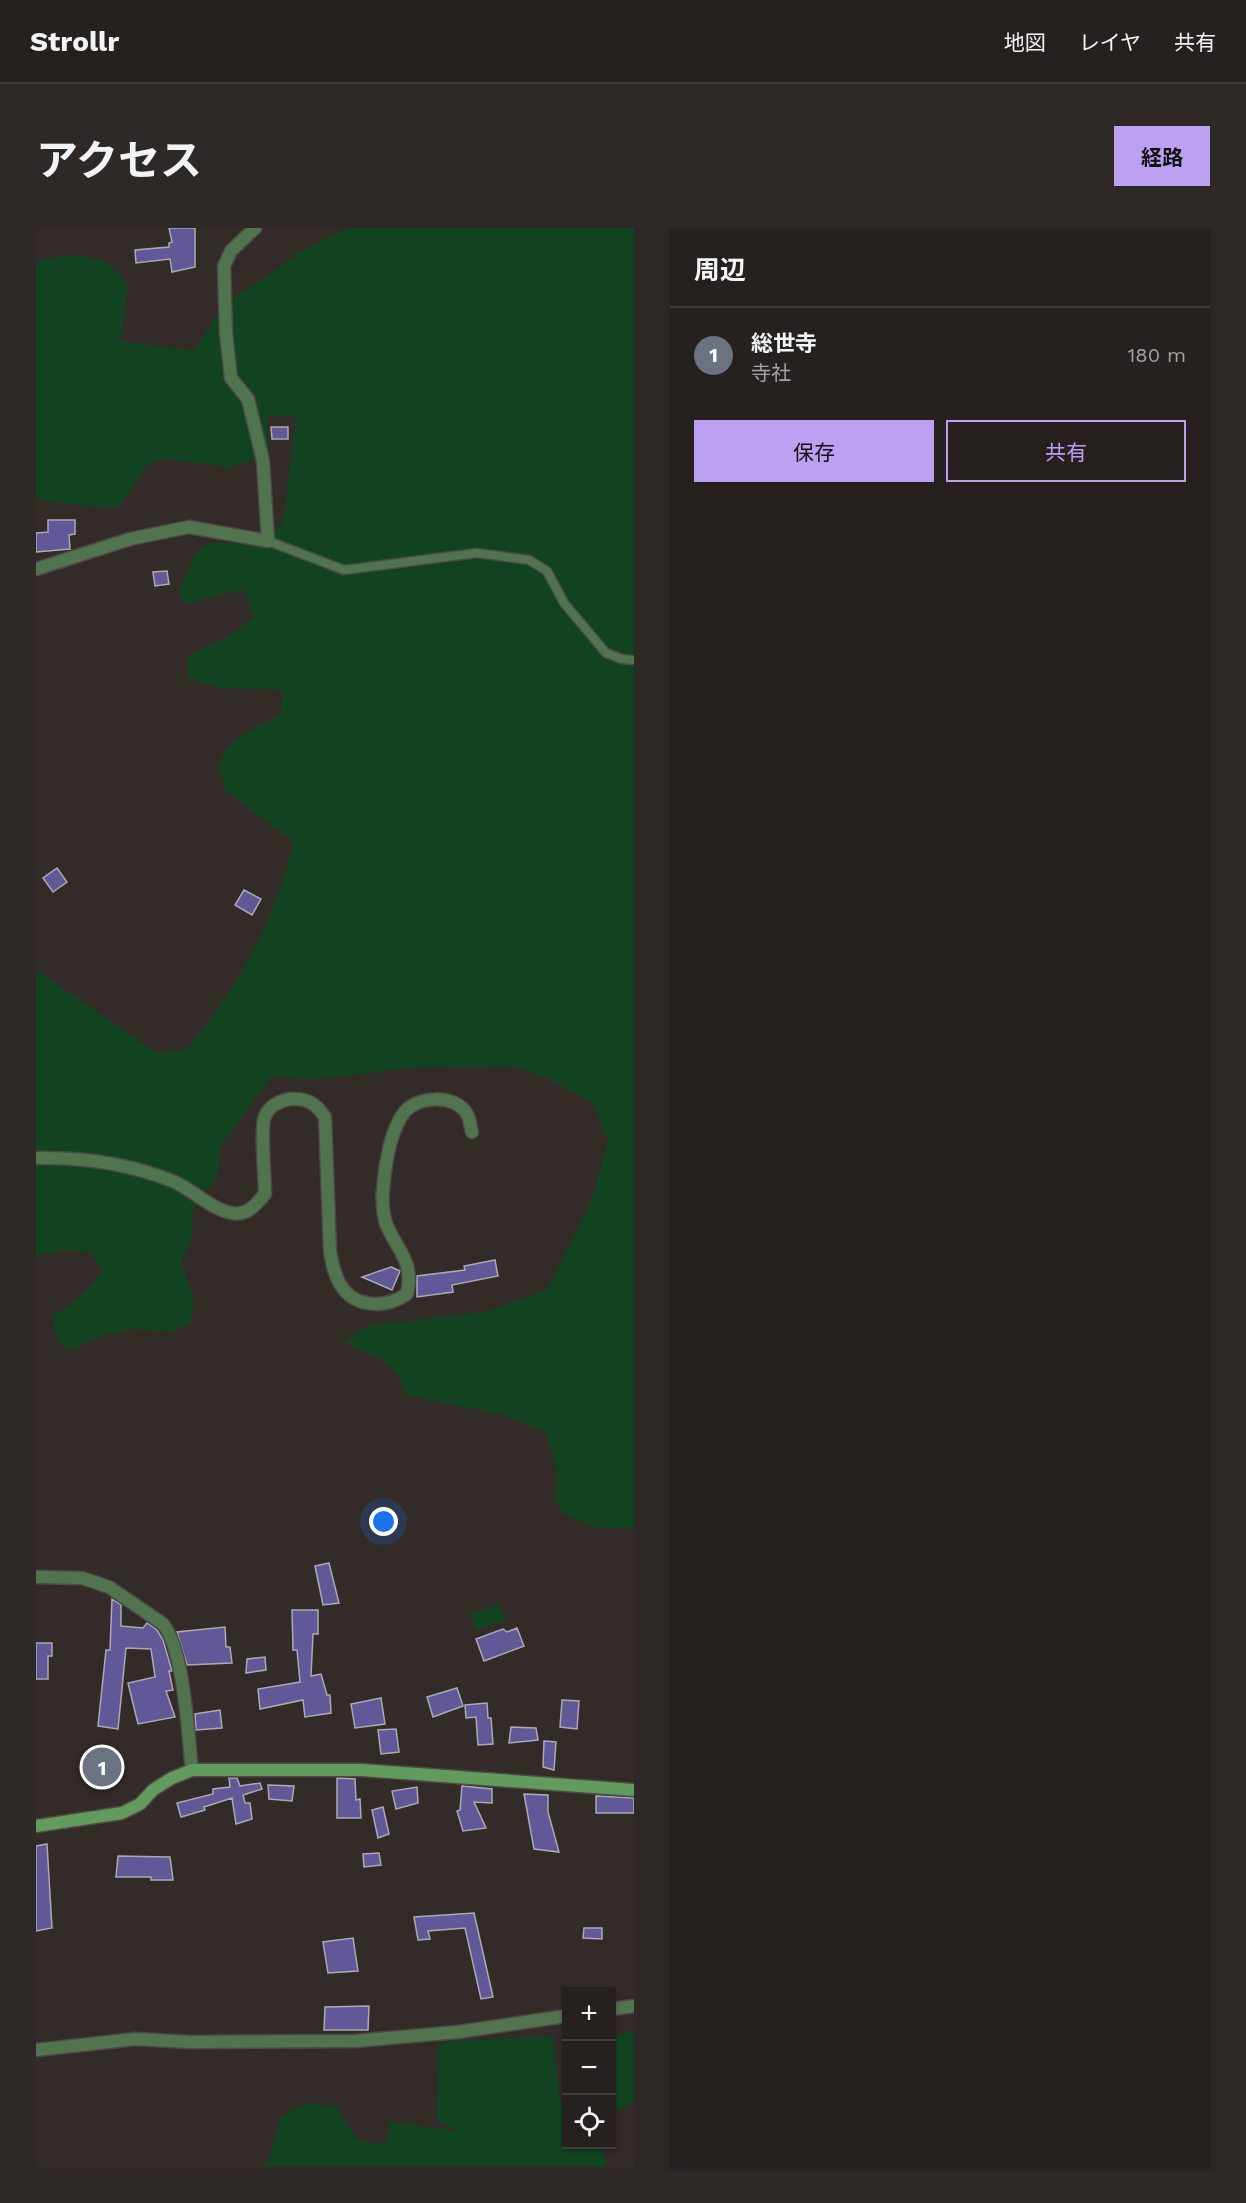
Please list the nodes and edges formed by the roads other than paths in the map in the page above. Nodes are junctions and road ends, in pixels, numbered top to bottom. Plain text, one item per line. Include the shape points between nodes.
1 (255, 228) edge
2 (268, 541) junction
3 (36, 568) edge
4 (634, 660) edge
5 (472, 1132) dead end
6 (36, 1158) edge
7 (36, 1577) edge
8 (192, 1770) junction
9 (634, 1790) edge
10 (36, 1826) edge
11 (634, 2006) edge
12 (616, 2008) edge
13 (562, 2017) edge
14 (36, 2050) edge

1 - 2 street via 231,251 224,266 226,333 231,378 248,399 263,461
2 - 3 street via 189,527 130,539
2 - 4 lane via 344,570 477,553 528,560 547,571 564,603 606,653
5 - 6 street via 467,1114 454,1103 437,1100 418,1101 404,1112 394,1129 383,1191 386,1224 407,1261 410,1281 407,1294 396,1302 375,1305 350,1297 334,1272 325,1117 318,1106 306,1100 288,1099 273,1105 264,1116 265,1194 249,1211 232,1213 176,1183 128,1167 91,1160
7 - 8 street via 82,1578 109,1587 164,1624 178,1660
8 - 9 street via 362,1770
8 - 10 street via 172,1778 122,1813
11 - 12 street
13 - 14 street via 458,2032 355,2041 135,2039

